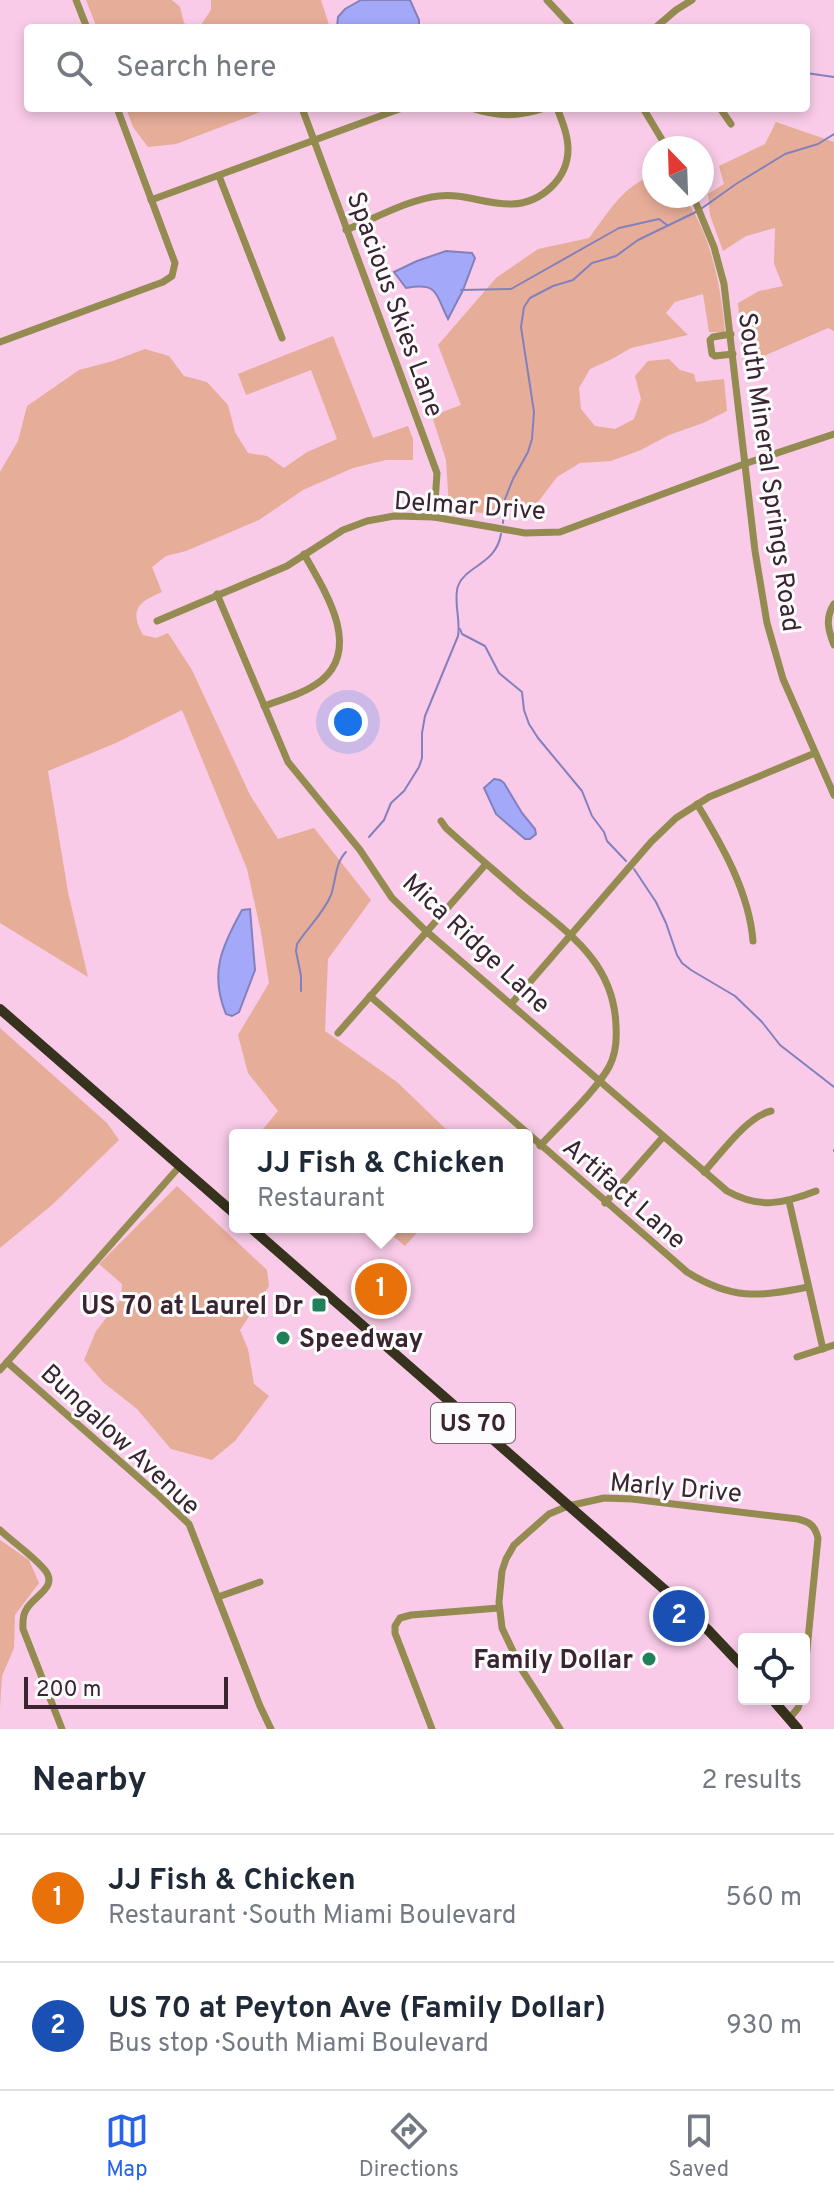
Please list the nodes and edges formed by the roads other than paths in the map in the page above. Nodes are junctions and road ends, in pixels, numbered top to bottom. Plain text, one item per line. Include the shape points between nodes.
1 (76, 0) edge
2 (547, 0) edge
3 (692, 0) edge
4 (85, 24) edge
5 (569, 24) edge
6 (660, 24) edge
7 (118, 112) edge
8 (303, 112) edge
9 (391, 112) edge
10 (488, 112) edge
11 (533, 112) edge
12 (558, 112) edge
13 (645, 112) edge
14 (723, 112) edge
15 (731, 124) dead end
16 (660, 136) edge
17 (314, 141) junction
18 (219, 176) junction
19 (151, 200) junction
20 (698, 208) edge
21 (346, 230) junction
22 (731, 334) junction
23 (282, 338) dead end
24 (0, 342) edge
25 (733, 354) junction
26 (834, 434) edge
27 (744, 464) junction
28 (434, 517) junction
29 (304, 554) junction
30 (217, 594) junction
31 (834, 604) edge
32 (157, 621) dead end
33 (834, 645) edge
34 (264, 706) junction
35 (815, 753) junction
36 (834, 795) edge
37 (697, 804) junction
38 (441, 821) dead end
39 (486, 864) junction
40 (426, 931) junction
41 (570, 935) junction
42 (753, 941) dead end
43 (370, 996) junction
44 (511, 1004) junction
45 (0, 1009) edge
46 (338, 1033) dead end
47 (599, 1081) junction
48 (771, 1111) dead end
49 (521, 1129) edge
50 (663, 1137) junction
51 (533, 1140) edge
52 (540, 1146) junction
53 (180, 1166) junction
54 (704, 1172) junction
55 (816, 1191) dead end
56 (789, 1201) junction
57 (605, 1203) junction
58 (229, 1209) edge
59 (257, 1233) edge
60 (808, 1287) junction
61 (834, 1345) edge
62 (823, 1349) junction
63 (797, 1357) dead end
64 (7, 1362) junction
65 (0, 1370) edge
66 (568, 1506) junction
67 (0, 1530) edge
68 (260, 1582) dead end
69 (218, 1597) junction
70 (499, 1608) junction
71 (809, 1633) edge
72 (738, 1662) edge
73 (777, 1705) edge
74 (799, 1705) edge
75 (794, 1726) edge
76 (62, 1729) edge
77 (271, 1729) edge
78 (432, 1729) edge
79 (560, 1729) edge

1 - 4 street
2 - 5 street
3 - 6 street
7 - 19 street
8 - 17 street, Spacious Skies Lane
9 - 17 street
10 - 11 street
12 - 21 street via 567,159 560,177 544,194 513,204 438,196
13 - 16 street
14 - 15 street
17 - 18 street
17 - 21 street, Spacious Skies Lane
18 - 19 street
18 - 23 street
19 - 24 street via 175,263 172,276
20 - 22 street, South Mineral Springs Road via 716,254
21 - 28 street, Spacious Skies Lane via 437,473
22 - 25 street, South Mineral Springs Road
22 - 25 street via 710,340 715,356
25 - 27 street, South Mineral Springs Road
26 - 27 street, Delmar Drive
27 - 28 street, Delmar Drive via 560,532 525,533
27 - 35 street, South Mineral Springs Road via 769,633
28 - 29 street, Delmar Drive via 367,521
29 - 30 street, Delmar Drive
29 - 34 street via 336,618 338,656 317,683
30 - 32 street, Delmar Drive
30 - 34 street, Mica Ridge Lane
31 - 33 street via 828,612
34 - 40 street, Mica Ridge Lane via 288,762 392,898
35 - 36 street, South Mineral Springs Road
35 - 37 street
37 - 41 street via 651,842
37 - 42 street via 737,880
38 - 39 street
39 - 40 street
39 - 41 street
40 - 43 street
40 - 44 street, Mica Ridge Lane
41 - 44 street
41 - 47 street via 605,977 616,1011 616,1051
43 - 46 street
43 - 49 street, Artifact Lane
44 - 47 street, Mica Ridge Lane
45 - 53 highway
47 - 50 street, Mica Ridge Lane
47 - 52 street
48 - 54 street via 750,1122
50 - 54 street, Mica Ridge Lane
50 - 57 street
51 - 52 street, Artifact Lane
52 - 57 street, Artifact Lane
53 - 58 highway
53 - 64 street
54 - 56 street, Mica Ridge Lane via 743,1200
55 - 56 street, Mica Ridge Lane
56 - 60 street
57 - 60 street, Artifact Lane via 704,1283 746,1295
59 - 66 highway, US 70
60 - 62 street
61 - 62 street
62 - 63 street
64 - 65 street
64 - 69 street, Bungalow Avenue via 189,1524
66 - 70 street, Marly Drive via 544,1517 511,1549 502,1571
66 - 71 street, Marly Drive via 617,1498 811,1523 818,1538
66 - 72 highway, US 70
67 - 76 street via 49,1575 50,1584 23,1615 23,1629
68 - 69 street
69 - 77 street, Bungalow Avenue
70 - 78 street via 411,1615 395,1626
70 - 79 street, Marly Drive via 513,1655
73 - 75 highway
74 - 75 street

